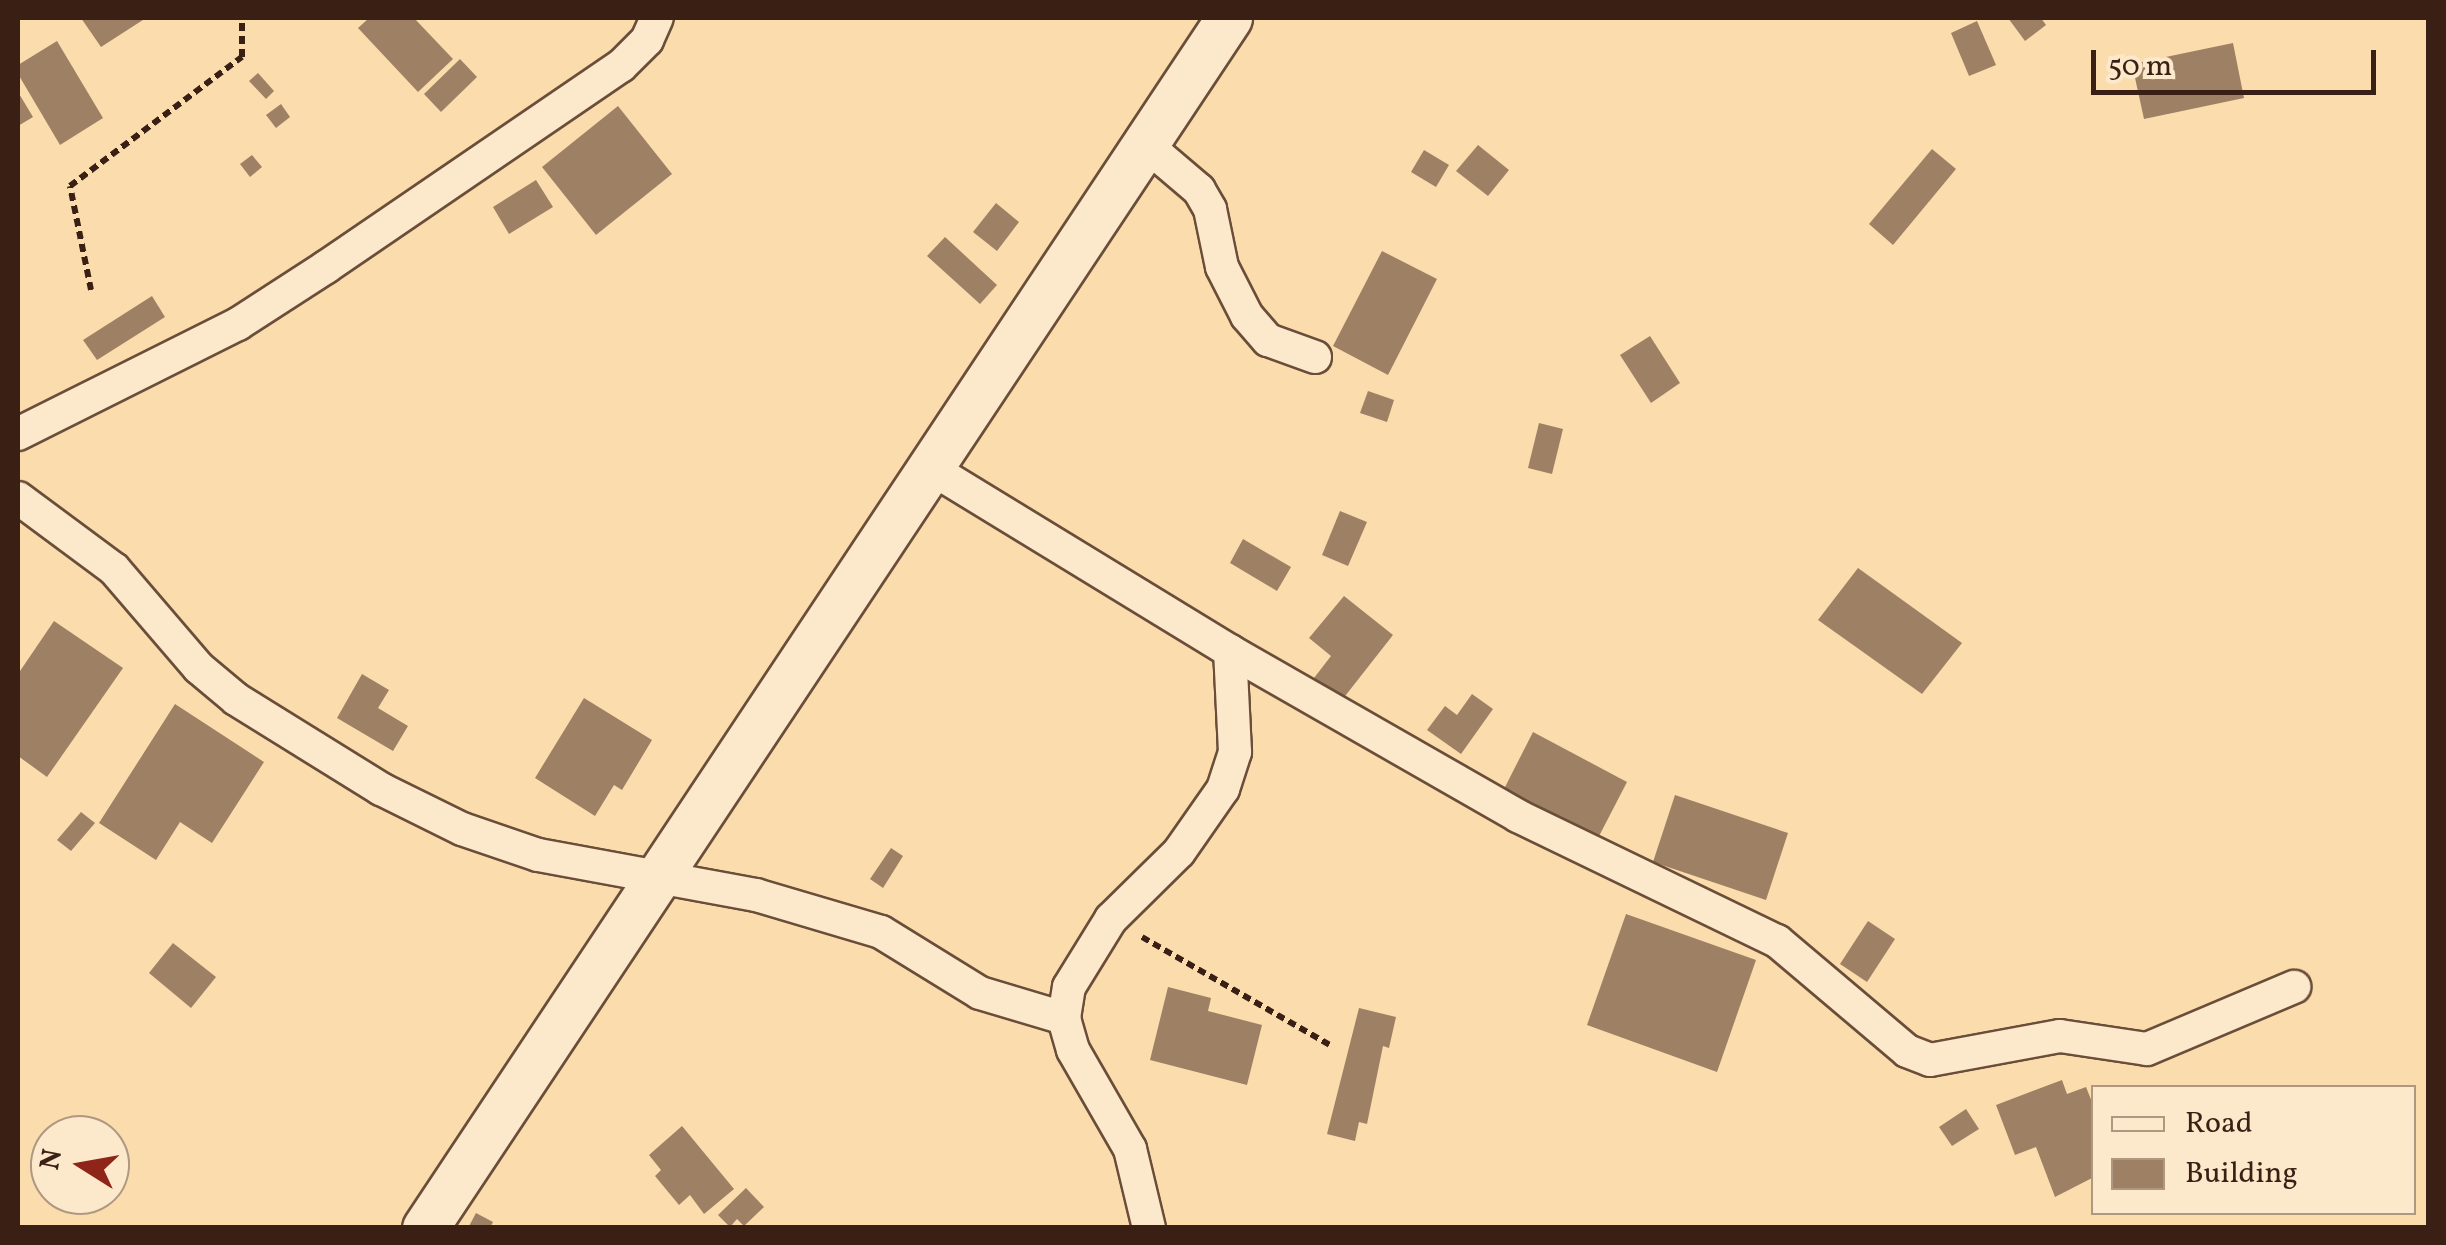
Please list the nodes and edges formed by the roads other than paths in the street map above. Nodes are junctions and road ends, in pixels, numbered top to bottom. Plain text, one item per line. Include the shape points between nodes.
1 (657, 18) edge
2 (1229, 18) edge
3 (1145, 144) junction
4 (1315, 357) dead end
5 (18, 434) edge
6 (927, 466) junction
7 (18, 498) edge
8 (1230, 651) junction
9 (664, 876) junction
10 (2294, 986) dead end
11 (1064, 1018) junction
12 (425, 1228) edge
13 (1149, 1228) edge

1 - 5 street via 647,40 621,66 326,267 238,324
2 - 3 street
3 - 4 street via 1199,190 1222,267 1247,316 1268,340
3 - 6 street
6 - 8 street
6 - 9 street
7 - 9 street via 114,568 199,668 304,745 462,829 592,868
8 - 10 street via 1518,816 1777,941 1907,1051 1930,1060 2060,1036 2147,1049
8 - 11 street via 1234,752 1223,788 1179,852 1110,919 1069,988
9 - 11 street via 881,932 980,993
9 - 12 street
11 - 13 street via 1073,1050 1130,1149

